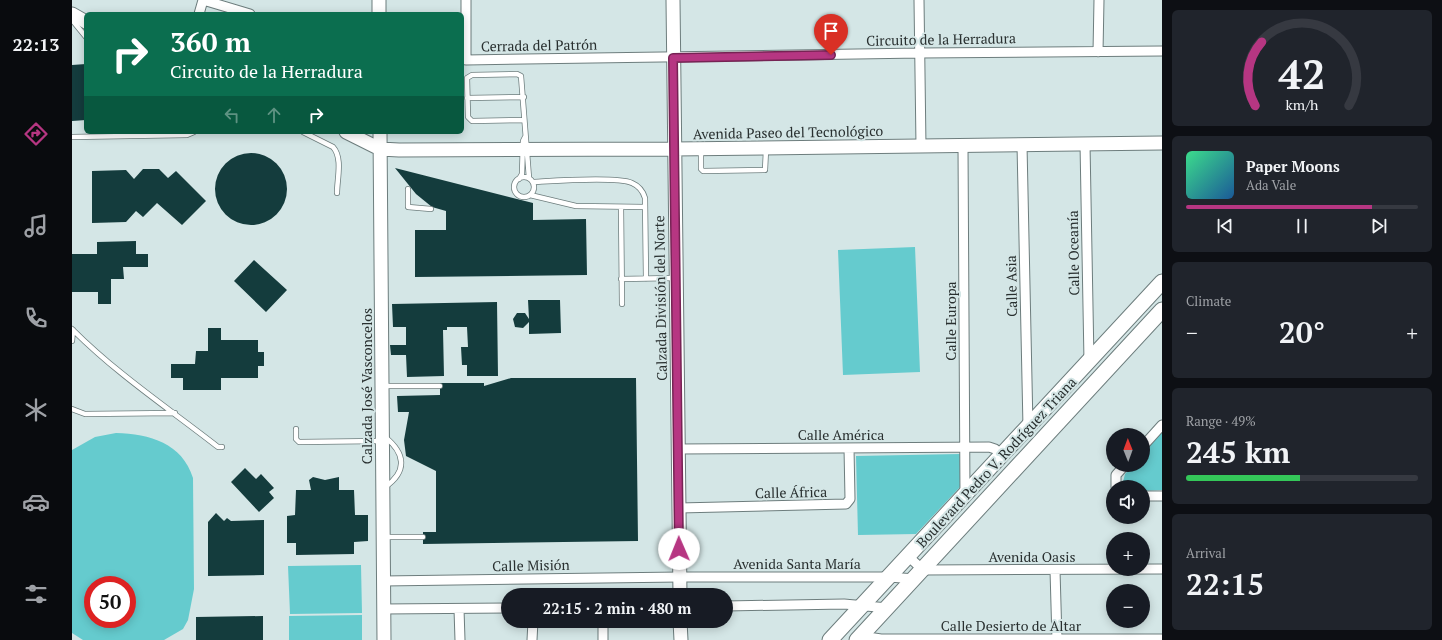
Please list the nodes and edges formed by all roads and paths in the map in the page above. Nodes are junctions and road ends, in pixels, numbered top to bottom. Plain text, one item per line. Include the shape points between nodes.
1 (203, 0) edge
2 (379, 0) edge
3 (466, 0) edge
4 (672, 0) edge
5 (919, 0) edge
6 (1099, 0) edge
7 (231, 7) edge
8 (200, 12) edge
9 (245, 12) edge
10 (379, 12) edge
11 (72, 14) edge
12 (72, 20) edge
13 (84, 21) edge
14 (84, 35) edge
15 (1162, 51) edge
16 (1098, 52) junction
17 (920, 53) junction
18 (673, 58) junction
19 (524, 97) junction
20 (467, 98) junction
21 (524, 120) junction
22 (185, 134) edge
23 (307, 134) edge
24 (350, 134) edge
25 (380, 134) edge
26 (72, 137) edge
27 (1162, 143) edge
28 (1085, 144) junction
29 (525, 145) junction
30 (1022, 145) junction
31 (920, 146) junction
32 (964, 146) junction
33 (766, 148) junction
34 (380, 149) junction
35 (674, 149) junction
36 (701, 149) junction
37 (529, 178) junction
38 (518, 180) junction
39 (533, 182) junction
40 (408, 189) dead end
41 (336, 193) dead end
42 (530, 195) junction
43 (646, 206) junction
44 (621, 207) junction
45 (431, 209) dead end
46 (676, 278) junction
47 (621, 279) junction
48 (646, 279) junction
49 (1162, 282) edge
50 (622, 304) dead end
51 (1162, 310) edge
52 (73, 329) edge
53 (72, 341) edge
54 (1089, 361) junction
55 (382, 386) junction
56 (440, 386) dead end
57 (1077, 402) junction
58 (72, 409) edge
59 (175, 414) junction
60 (1162, 425) edge
61 (1028, 427) junction
62 (296, 429) dead end
63 (382, 438) junction
64 (1150, 438) edge
65 (222, 447) dead end
66 (965, 447) junction
67 (849, 448) junction
68 (678, 449) junction
69 (1003, 455) junction
70 (382, 490) junction
71 (965, 496) junction
72 (1150, 496) edge
73 (1162, 496) edge
74 (679, 508) junction
75 (383, 537) junction
76 (423, 537) dead end
77 (909, 556) junction
78 (1162, 569) edge
79 (1055, 570) junction
80 (919, 575) junction
81 (680, 577) junction
82 (889, 577) junction
83 (383, 581) junction
84 (680, 588) edge
85 (733, 606) edge
86 (861, 606) junction
87 (501, 608) edge
88 (888, 608) junction
89 (383, 609) junction
90 (459, 609) junction
91 (533, 628) edge
92 (603, 628) edge
93 (680, 628) edge
94 (859, 638) edge
95 (1162, 638) edge
96 (1057, 639) edge
97 (384, 640) edge
98 (460, 640) edge
99 (532, 640) edge
100 (603, 640) edge
101 (681, 640) edge
102 (830, 640) edge

1 - 7 street
1 - 8 street
2 - 10 main road
3 - 18 street, Cerrada del Patrón via 466,60
4 - 18 main road, Calzada División del Norte
5 - 17 street
6 - 16 street
7 - 9 street
11 - 13 main road
12 - 14 lane
15 - 16 street, Circuito de la Herradura
16 - 17 street, Circuito de la Herradura
17 - 18 street, Circuito de la Herradura
17 - 31 street
18 - 35 main road, Calzada División del Norte
19 - 20 lane
19 - 20 lane via 523,80 517,74 472,75 466,82
19 - 21 lane
20 - 21 lane via 468,117 472,121
21 - 29 lane
22 - 26 lane
23 - 41 lane via 336,151
24 - 34 main road, Avenida Paseo del Tecnológico
25 - 34 main road, Calzada José Vasconcelos
27 - 28 main road, Avenida Paseo del Tecnológico
28 - 30 main road, Avenida Paseo del Tecnológico
28 - 54 street, Calle Oceanía
29 - 34 main road, Avenida Paseo del Tecnológico
29 - 35 main road, Avenida Paseo del Tecnológico
29 - 37 lane
29 - 38 lane via 522,174
30 - 32 main road, Avenida Paseo del Tecnológico
30 - 61 street, Calle Asia
31 - 32 main road, Avenida Paseo del Tecnológico
31 - 33 main road, Avenida Paseo del Tecnológico
32 - 66 street, Calle Europa
33 - 36 main road, Avenida Paseo del Tecnológico
33 - 36 lane via 765,170 711,171 702,170
34 - 55 main road, Calzada José Vasconcelos
35 - 36 main road, Avenida Paseo del Tecnológico
35 - 46 main road, Calzada División del Norte
37 - 38 lane
37 - 39 lane
38 - 42 lane via 514,189 517,194 526,197
39 - 42 lane via 534,187
39 - 43 lane via 625,181 643,192
40 - 45 lane via 408,207
42 - 44 lane via 576,206
43 - 44 lane
43 - 48 lane
44 - 47 lane
46 - 48 lane
46 - 68 main road, Calzada División del Norte
47 - 48 lane
47 - 50 lane
49 - 54 main road, Boulevard Pedro V. Rodríguez Triana
51 - 57 main road, Boulevard Pedro V. Rodríguez Triana
52 - 53 lane
52 - 59 lane via 120,374
54 - 57 main road via 1090,377
54 - 61 main road, Boulevard Pedro V. Rodríguez Triana
55 - 56 lane
55 - 63 main road, Calzada José Vasconcelos
57 - 80 main road, Boulevard Pedro V. Rodríguez Triana
58 - 59 lane via 85,414
59 - 65 lane via 218,447
60 - 64 street
61 - 69 main road, Boulevard Pedro V. Rodríguez Triana
62 - 63 lane via 296,440 299,442
63 - 70 main road, Calzada José Vasconcelos
63 - 70 lane via 398,450 401,461 399,473
66 - 67 street, Calle América
66 - 69 street, Calle América via 989,447
66 - 71 street, Calle Europa
67 - 68 street, Calle América
67 - 74 street, Calle África via 850,499 846,504
68 - 74 main road, Calzada División del Norte
69 - 71 main road, Boulevard Pedro V. Rodríguez Triana
70 - 75 main road, Calzada José Vasconcelos
71 - 77 main road, Boulevard Pedro V. Rodríguez Triana
72 - 73 street
74 - 81 main road, Calzada División del Norte
75 - 76 lane
75 - 83 main road, Calzada José Vasconcelos
77 - 80 street
77 - 82 main road, Boulevard Pedro V. Rodríguez Triana
78 - 79 street, Avenida Oasis
79 - 80 street, Avenida Oasis
79 - 96 street
80 - 82 street, Avenida Santa María
80 - 88 main road, Boulevard Pedro V. Rodríguez Triana
81 - 82 street, Avenida Santa María
81 - 83 street, Calle Misión
81 - 84 main road, Calzada División del Norte
82 - 86 main road, Boulevard Pedro V. Rodríguez Triana
83 - 89 main road, Calzada José Vasconcelos
85 - 86 street
86 - 88 street
86 - 102 main road, Boulevard Pedro V. Rodríguez Triana
87 - 90 street
88 - 94 main road, Boulevard Pedro V. Rodríguez Triana
89 - 90 street
89 - 97 main road, Calzada José Vasconcelos
90 - 98 street
91 - 99 street
92 - 100 street
93 - 101 main road
94 - 96 street, Calle Desierto de Altar
95 - 96 street, Calle Desierto de Altar

